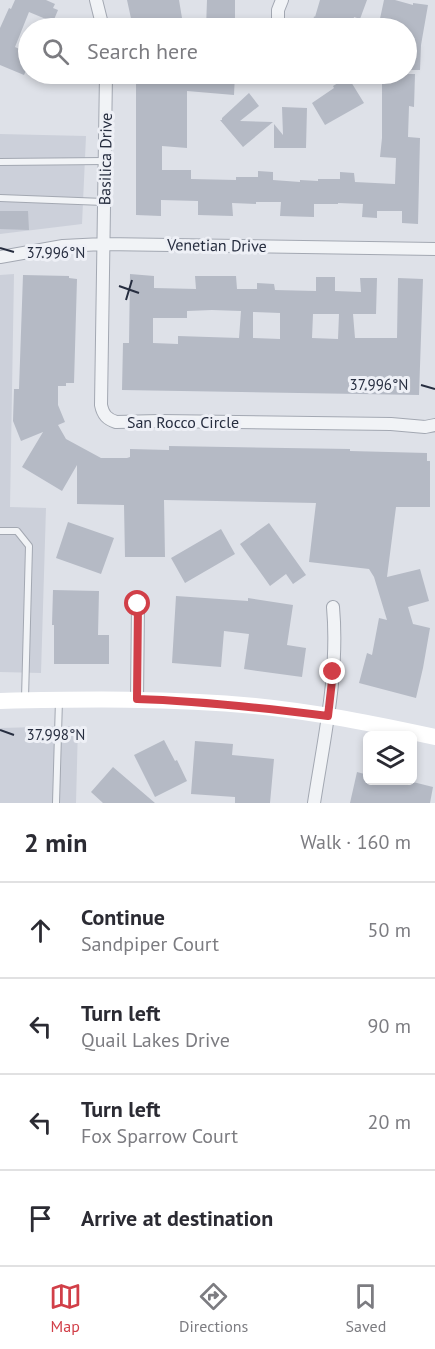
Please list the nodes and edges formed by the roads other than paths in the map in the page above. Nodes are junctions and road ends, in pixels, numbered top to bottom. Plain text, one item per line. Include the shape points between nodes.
1 (96, 0) edge
2 (282, 0) edge
3 (100, 18) edge
4 (278, 18) edge
5 (106, 84) edge
6 (104, 161) junction
7 (0, 162) edge
8 (0, 198) edge
9 (104, 202) junction
10 (103, 244) junction
11 (435, 249) edge
12 (0, 257) edge
13 (435, 425) edge
14 (0, 531) edge
15 (138, 604) dead end
16 (333, 607) dead end
17 (59, 699) junction
18 (137, 699) junction
19 (25, 700) junction
20 (0, 701) edge
21 (328, 716) junction
22 (435, 737) edge
23 (56, 803) edge
24 (314, 803) edge

1 - 3 street
2 - 4 street
5 - 6 street, Basilica Drive
6 - 7 lane
6 - 9 street, Basilica Drive
8 - 9 lane
9 - 10 street, Basilica Drive
10 - 11 street, Venetian Drive
10 - 12 street, Venetian Drive via 63,246
10 - 13 street, San Rocco Circle via 101,405 110,420
14 - 19 lane via 17,531 29,546
15 - 18 street
16 - 21 street via 335,642
17 - 18 main road
17 - 19 main road
17 - 23 lane
18 - 21 main road via 256,706
19 - 20 main road
21 - 22 main road
21 - 24 street

